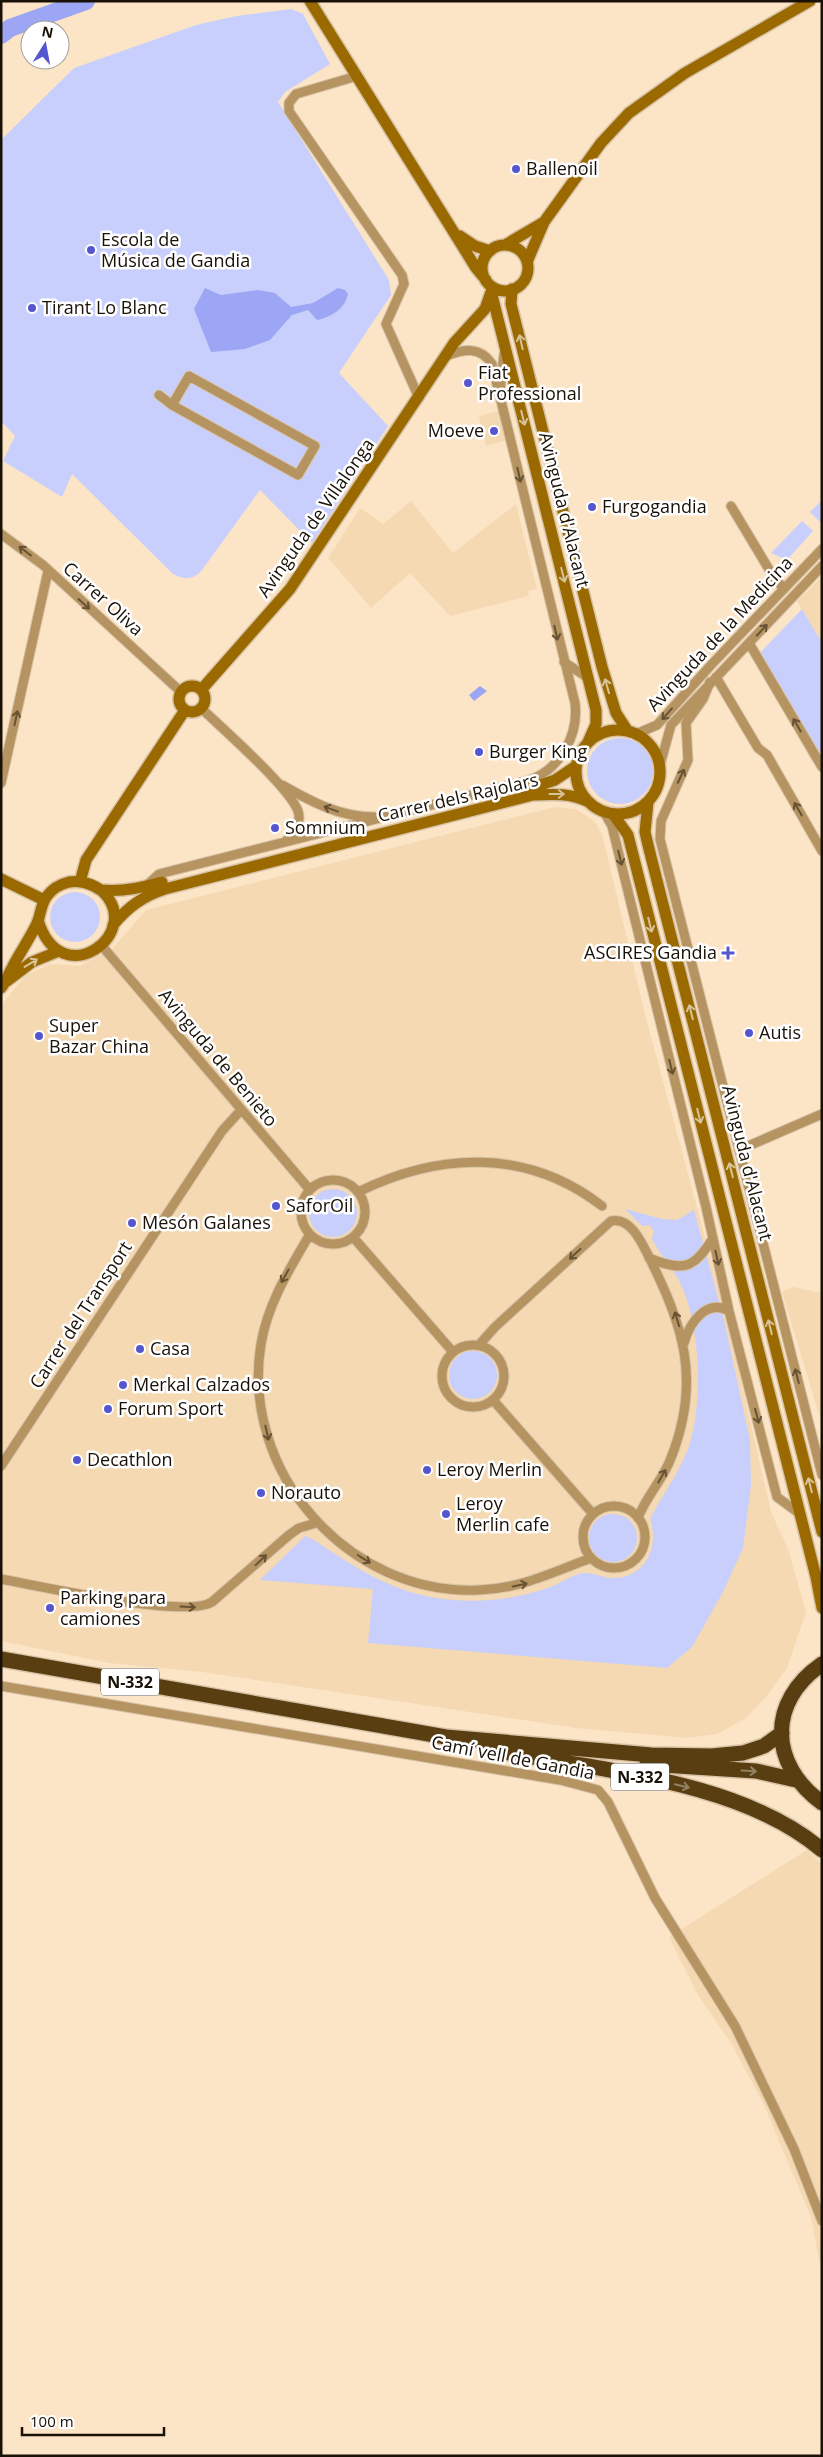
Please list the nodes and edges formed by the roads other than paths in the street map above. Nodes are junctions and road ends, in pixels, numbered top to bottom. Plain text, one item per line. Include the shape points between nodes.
1 (310, 1) edge
2 (810, 1) edge
3 (356, 74) junction
4 (544, 222) junction
5 (455, 232) junction
6 (505, 245) junction
7 (490, 251) junction
8 (527, 262) junction
9 (489, 286) junction
10 (512, 289) junction
11 (505, 348) junction
12 (446, 356) junction
13 (499, 393) junction
14 (159, 395) dead end
15 (419, 398) junction
16 (172, 405) junction
17 (731, 506) dead end
18 (1, 534) edge
19 (822, 549) edge
20 (822, 566) edge
21 (48, 571) junction
22 (784, 589) junction
23 (749, 643) junction
24 (564, 662) junction
25 (588, 678) junction
26 (713, 679) junction
27 (202, 689) junction
28 (181, 692) junction
29 (202, 709) junction
30 (185, 710) junction
31 (631, 732) junction
32 (588, 742) junction
33 (660, 765) junction
34 (576, 766) junction
35 (822, 767) edge
36 (1, 783) edge
37 (277, 783) junction
38 (589, 802) junction
39 (648, 802) junction
40 (609, 813) junction
41 (396, 815) junction
42 (661, 821) joint
43 (284, 843) junction
44 (822, 852) edge
45 (1, 879) edge
46 (80, 882) junction
47 (144, 887) junction
48 (101, 890) junction
49 (44, 900) junction
50 (38, 920) junction
51 (113, 925) junction
52 (102, 946) junction
53 (59, 951) junction
54 (3, 985) edge
55 (241, 1110) junction
56 (822, 1114) edge
57 (739, 1150) junction
58 (310, 1190) junction
59 (358, 1192) junction
60 (602, 1206) dead end
61 (310, 1234) junction
62 (353, 1236) junction
63 (713, 1238) junction
64 (649, 1258) junction
65 (729, 1311) junction
66 (684, 1344) junction
67 (479, 1345) junction
68 (453, 1352) junction
69 (493, 1400) junction
70 (1, 1466) edge
71 (822, 1475) edge
72 (593, 1514) junction
73 (800, 1514) junction
74 (638, 1518) junction
75 (316, 1523) junction
76 (822, 1532) edge
77 (591, 1558) junction
78 (1, 1579) edge
79 (822, 1608) edge
80 (1, 1659) edge
81 (821, 1663) edge
82 (1, 1686) edge
83 (782, 1733) junction
84 (446, 1737) junction
85 (475, 1740) junction
86 (796, 1780) junction
87 (822, 1802) edge
88 (822, 1850) edge
89 (822, 2221) edge

1 - 3 main road, Avinguda d'Alacant
2 - 4 main road via 685,73 639,104 601,143
3 - 5 main road, Avinguda d'Alacant
3 - 15 street via 296,94 289,103 288,111 402,275 404,284 386,324
4 - 6 main road
4 - 8 main road
5 - 7 main road, Avinguda d'Alacant via 475,246
5 - 9 main road, Avinguda d'Alacant
6 - 7 main road
6 - 8 main road via 516,248
7 - 9 main road via 482,268
8 - 10 main road via 526,276
9 - 10 main road
9 - 11 main road, Avinguda d'Alacant
9 - 12 main road, Avinguda de Villalonga via 484,310
31 -> 10 main road, Avinguda d'Alacant via 616,713 602,667 511,304
11 - 13 street
11 -> 25 main road, Avinguda d'Alacant
12 - 13 street via 464,350 484,355 492,364
12 - 15 main road, Avinguda de Villalonga
13 -> 24 street
14 - 16 street
15 - 27 main road, Avinguda de Villalonga via 290,589
16 - 16 street via 298,475 315,446 189,376
17 - 22 street via 772,576
21 -> 18 street, Carrer Oliva
19 - 22 street, Avinguda de la Medicina
23 -> 20 street, Avinguda de la Medicina
21 -> 28 street, Carrer Oliva
36 -> 21 street
22 -> 31 street, Avinguda de la Medicina via 657,725
23 - 26 street, Avinguda de la Medicina
35 -> 23 street
24 - 25 street
24 - 41 street via 574,703 574,726 563,753 550,770 530,780
25 - 32 main road, Avinguda d'Alacant via 596,710 596,724
26 - 33 street, Avinguda de la Medicina via 671,725
42 -> 26 street, Avinguda de la Medicina via 688,760 686,723
44 -> 26 street via 767,756 758,748
27 - 28 main road via 189,686
27 - 29 main road via 206,700
28 - 30 main road via 180,703
29 - 30 main road
29 - 37 street
30 - 46 main road via 86,860
31 - 32 main road via 606,732
31 - 33 main road via 652,746
32 - 34 main road
33 - 39 main road via 658,785
34 - 38 main road via 576,779
34 - 47 main road, Carrer dels Rajolars via 539,787
41 -> 37 street via 349,815
37 - 43 street via 298,812 296,830
38 - 40 main road
51 -> 38 main road, Carrer dels Rajolars via 133,904 165,889 533,795 560,793
39 - 40 main road via 626,813
76 -> 39 main road, Avinguda d'Alacant via 648,845 645,832
40 -> 63 street
40 -> 73 main road, Avinguda d'Alacant via 628,835
41 - 43 street
42 - 57 street, Avinguda d'Alacant via 663,848
43 - 47 street via 159,874
45 - 49 main road
46 - 48 main road
46 - 49 main road via 61,885
47 - 48 main road, Carrer dels Rajolars
48 - 51 main road via 111,906
49 - 50 main road
50 - 53 main road via 47,942
50 - 54 main road
51 - 52 main road
52 - 53 main road via 77,956
52 - 55 street, Avinguda de Benieto
54 -> 53 main road via 32,962
55 - 58 street, Avinguda de Benieto
55 - 70 street, Carrer del Transport via 222,1131
56 - 57 street
71 -> 57 street, Avinguda d'Alacant
58 - 59 street via 329,1181 350,1185
58 - 61 street via 301,1212
59 - 60 street via 406,1172 448,1163 482,1162 550,1176
59 - 62 street via 365,1210 360,1229
61 - 62 street via 317,1240 336,1244
61 -> 75 street via 272,1304 261,1346 259,1378 270,1444 292,1490
62 - 68 street
63 - 64 street via 702,1255 688,1265 667,1264
63 -> 65 street
66 -> 64 street via 675,1312
64 -> 67 street via 625,1222 619,1219 611,1221
65 - 66 street via 718,1307 704,1311 687,1332
65 -> 73 street via 778,1497
74 -> 66 street via 671,1459 681,1425 686,1383
67 - 68 street
67 - 69 street via 497,1355 505,1373 504,1383
68 - 69 street via 442,1372 451,1398 467,1406 485,1405
69 - 72 street
72 - 74 street via 610,1507 620,1507
72 - 77 street via 584,1531 586,1550
73 - 79 main road, Avinguda d'Alacant
74 - 77 street via 645,1540 643,1549 632,1563 612,1568 597,1564
75 -> 77 street via 379,1569 418,1583 448,1588 481,1590 522,1584
78 -> 75 street via 126,1602 200,1608 212,1602 298,1528
80 - 84 highway, N-332
81 - 83 highway via 792,1693 784,1712
82 - 89 street, Camí vell de Gandia via 560,1780 598,1790 608,1802 655,1898 735,2026 794,2149
83 - 85 highway, N-332 via 764,1746 743,1753 712,1756 651,1755
83 - 86 highway via 788,1764
84 - 85 highway, N-332
84 -> 88 highway, N-332 via 478,1747 706,1792 783,1822
85 -> 86 highway, N-332 via 605,1760 756,1771
86 - 87 highway

